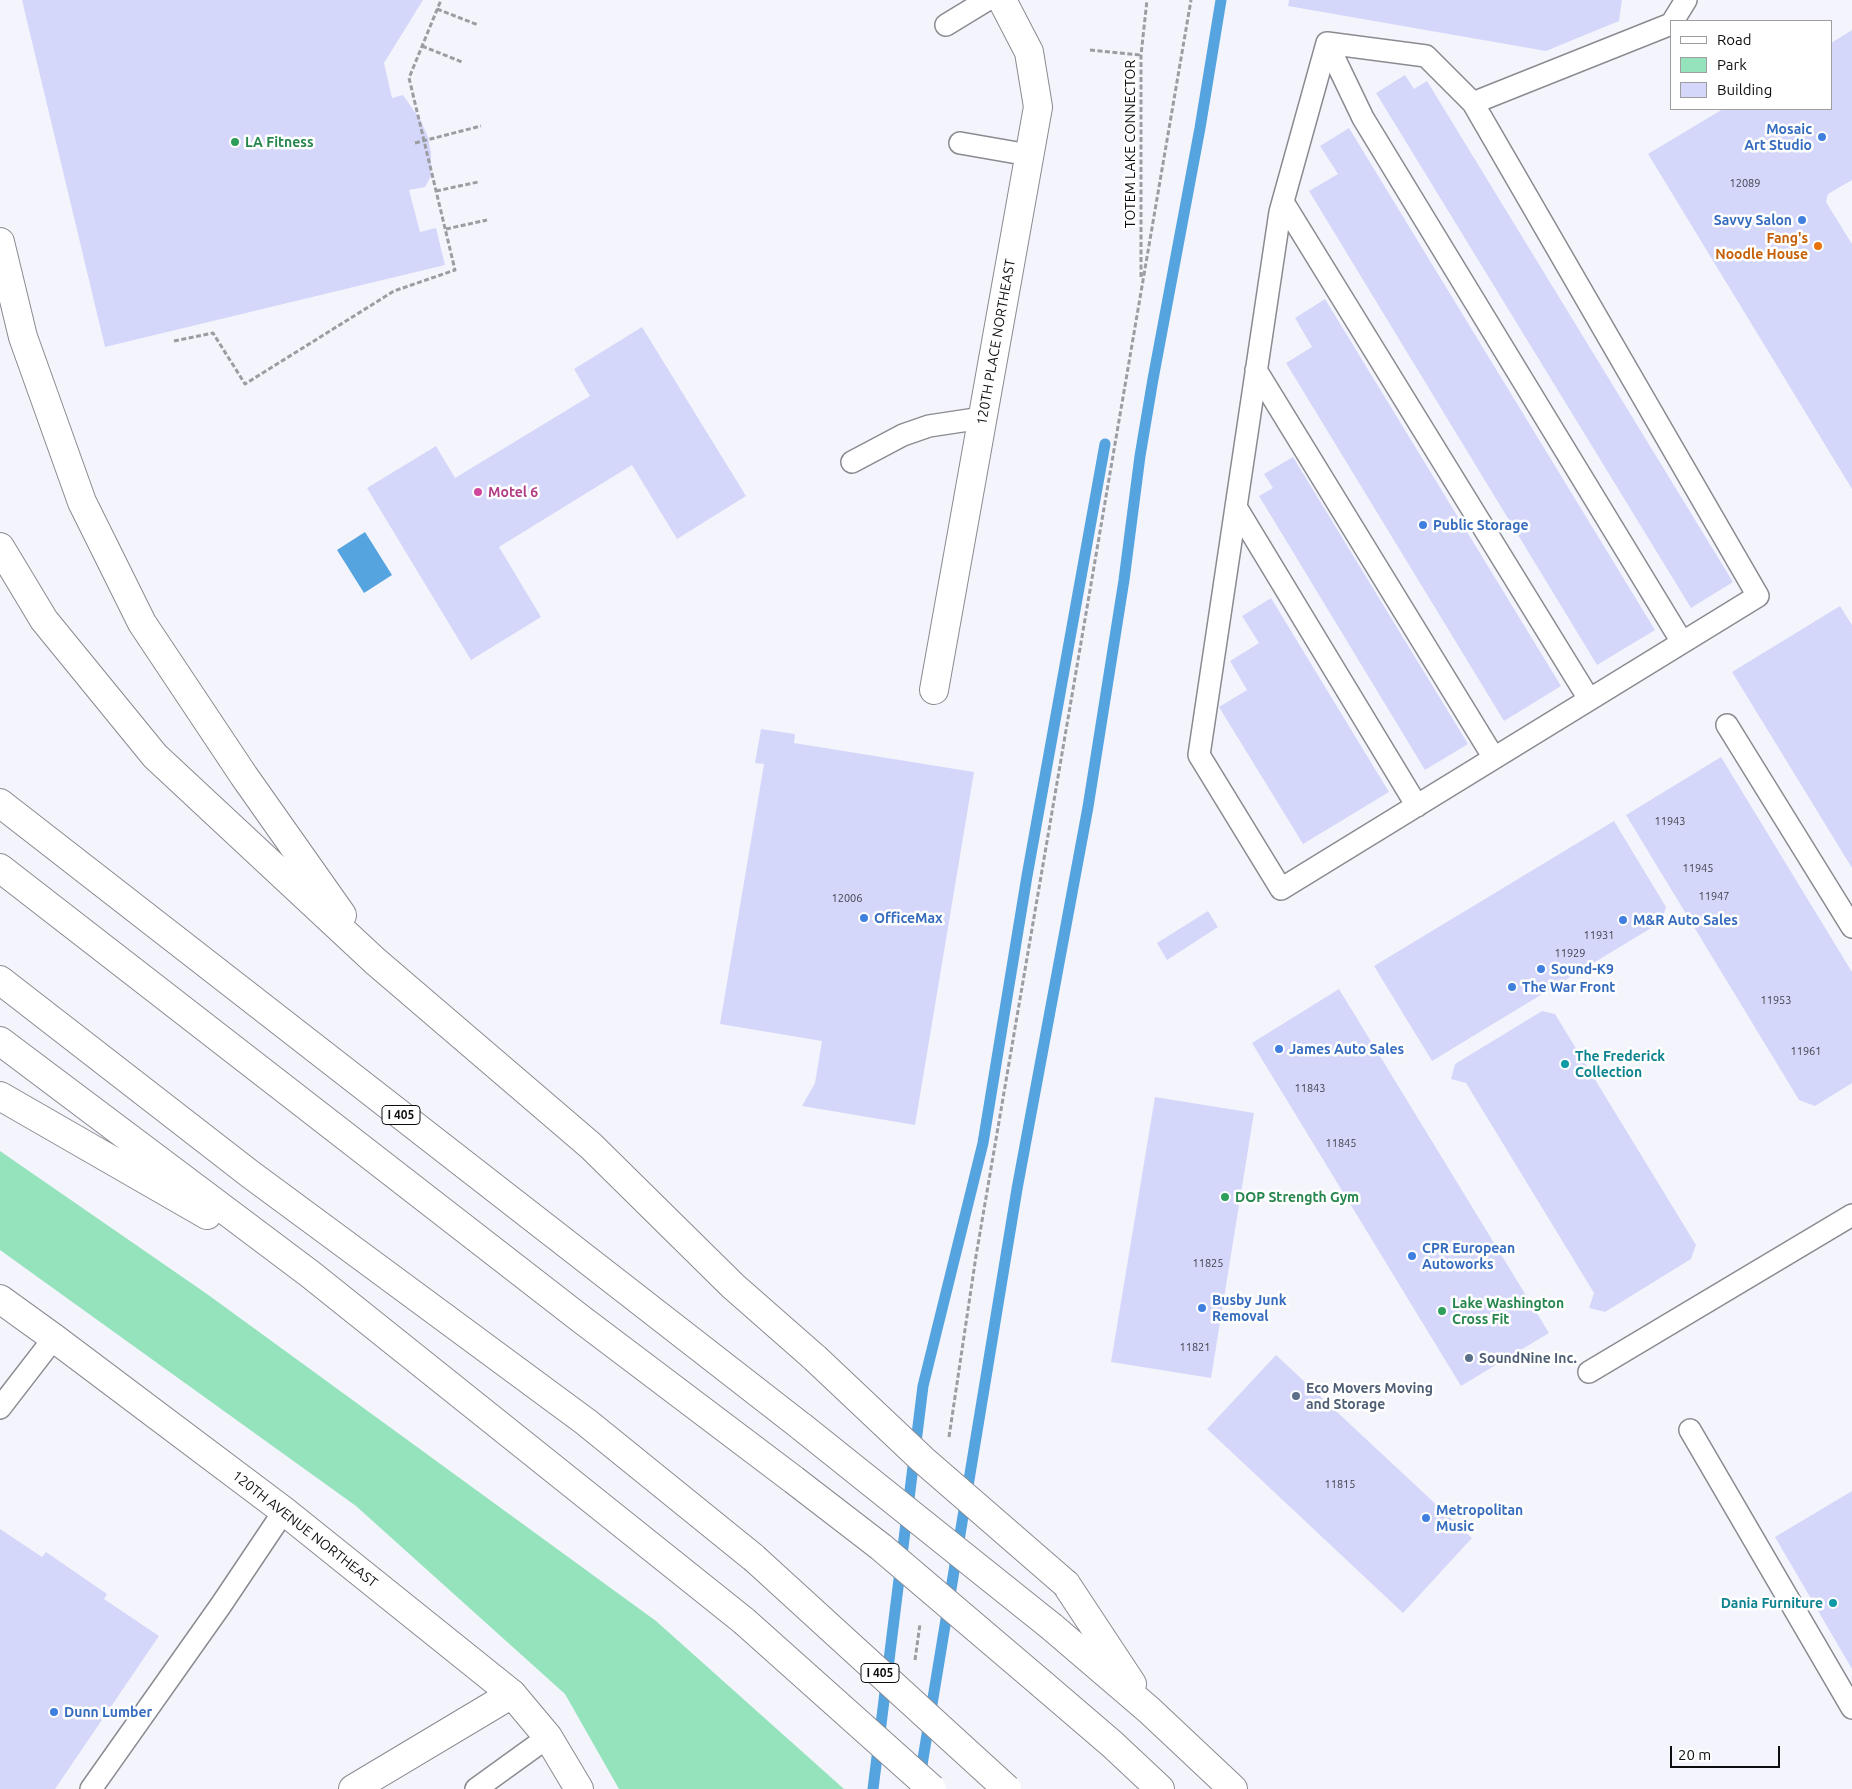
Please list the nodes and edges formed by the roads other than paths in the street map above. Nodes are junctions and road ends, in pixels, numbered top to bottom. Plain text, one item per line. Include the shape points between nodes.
1 (987, 0) edge
2 (1002, 0) edge
3 (1686, 0) edge
4 (1674, 20) edge
5 (1670, 24) edge
6 (946, 25) dead end
7 (1327, 43) junction
8 (1473, 103) junction
9 (960, 143) dead end
10 (1029, 155) junction
11 (1283, 202) junction
12 (0, 242) edge
13 (1256, 370) junction
14 (982, 418) junction
15 (852, 462) dead end
16 (1236, 507) junction
17 (0, 547) edge
18 (1682, 642) junction
19 (934, 690) dead end
20 (1590, 699) junction
21 (1727, 725) dead end
22 (1494, 758) junction
23 (0, 803) edge
24 (1417, 806) junction
25 (0, 868) edge
26 (1852, 927) edge
27 (375, 961) junction
28 (0, 980) edge
29 (0, 1041) edge
30 (0, 1096) edge
31 (1852, 1215) edge
32 (310, 1274) junction
33 (0, 1299) edge
34 (54, 1338) junction
35 (1589, 1372) dead end
36 (0, 1408) edge
37 (1690, 1430) dead end
38 (284, 1511) junction
39 (512, 1694) junction
40 (1852, 1708) edge
41 (1149, 1710) junction
42 (548, 1737) junction
43 (91, 1789) edge
44 (354, 1789) edge
45 (476, 1789) edge
46 (579, 1789) edge
47 (932, 1789) edge
48 (1007, 1789) edge
49 (1160, 1789) edge
50 (1233, 1789) edge

1 - 6 lane
2 - 10 main road, 120TH PLACE NORTHEAST via 1029,52 1038,107
3 - 4 lane
5 - 8 lane
7 - 8 lane via 1426,56
7 - 11 lane
7 - 18 lane via 1363,118
8 - 18 lane via 1758,596
9 - 10 lane
10 - 14 main road, 120TH PLACE NORTHEAST
11 - 13 lane
11 - 20 lane
12 - 27 main road via 22,337 82,502 142,624 244,776
13 - 16 lane
13 - 22 lane
14 - 15 lane via 929,426 903,435
14 - 19 main road, 120TH PLACE NORTHEAST
16 - 24 lane
16 - 24 lane via 1199,755 1281,889
17 - 27 main road via 44,620 154,756
18 - 20 lane
20 - 22 lane
21 - 26 lane
22 - 24 lane
23 - 41 main road, I 405, bridge via 956,1548
25 - 49 main road, bridge via 881,1547 1112,1744
27 - 41 main road, bridge via 591,1146 733,1286 815,1358 922,1460 1066,1584
28 - 48 main road, I 405, bridge via 250,1174 586,1422 754,1558
29 - 32 main road
30 - 32 main road
31 - 35 lane
32 - 47 main road, bridge via 744,1620
33 - 34 main road, 120TH AVENUE NORTHEAST
34 - 36 lane
34 - 38 main road, 120TH AVENUE NORTHEAST
37 - 40 lane
38 - 39 main road, 120TH AVENUE NORTHEAST
38 - 43 lane
39 - 42 main road, 120TH AVENUE NORTHEAST
39 - 44 main road
41 - 50 main road, I 405
42 - 45 lane
42 - 46 main road, 120TH AVENUE NORTHEAST

